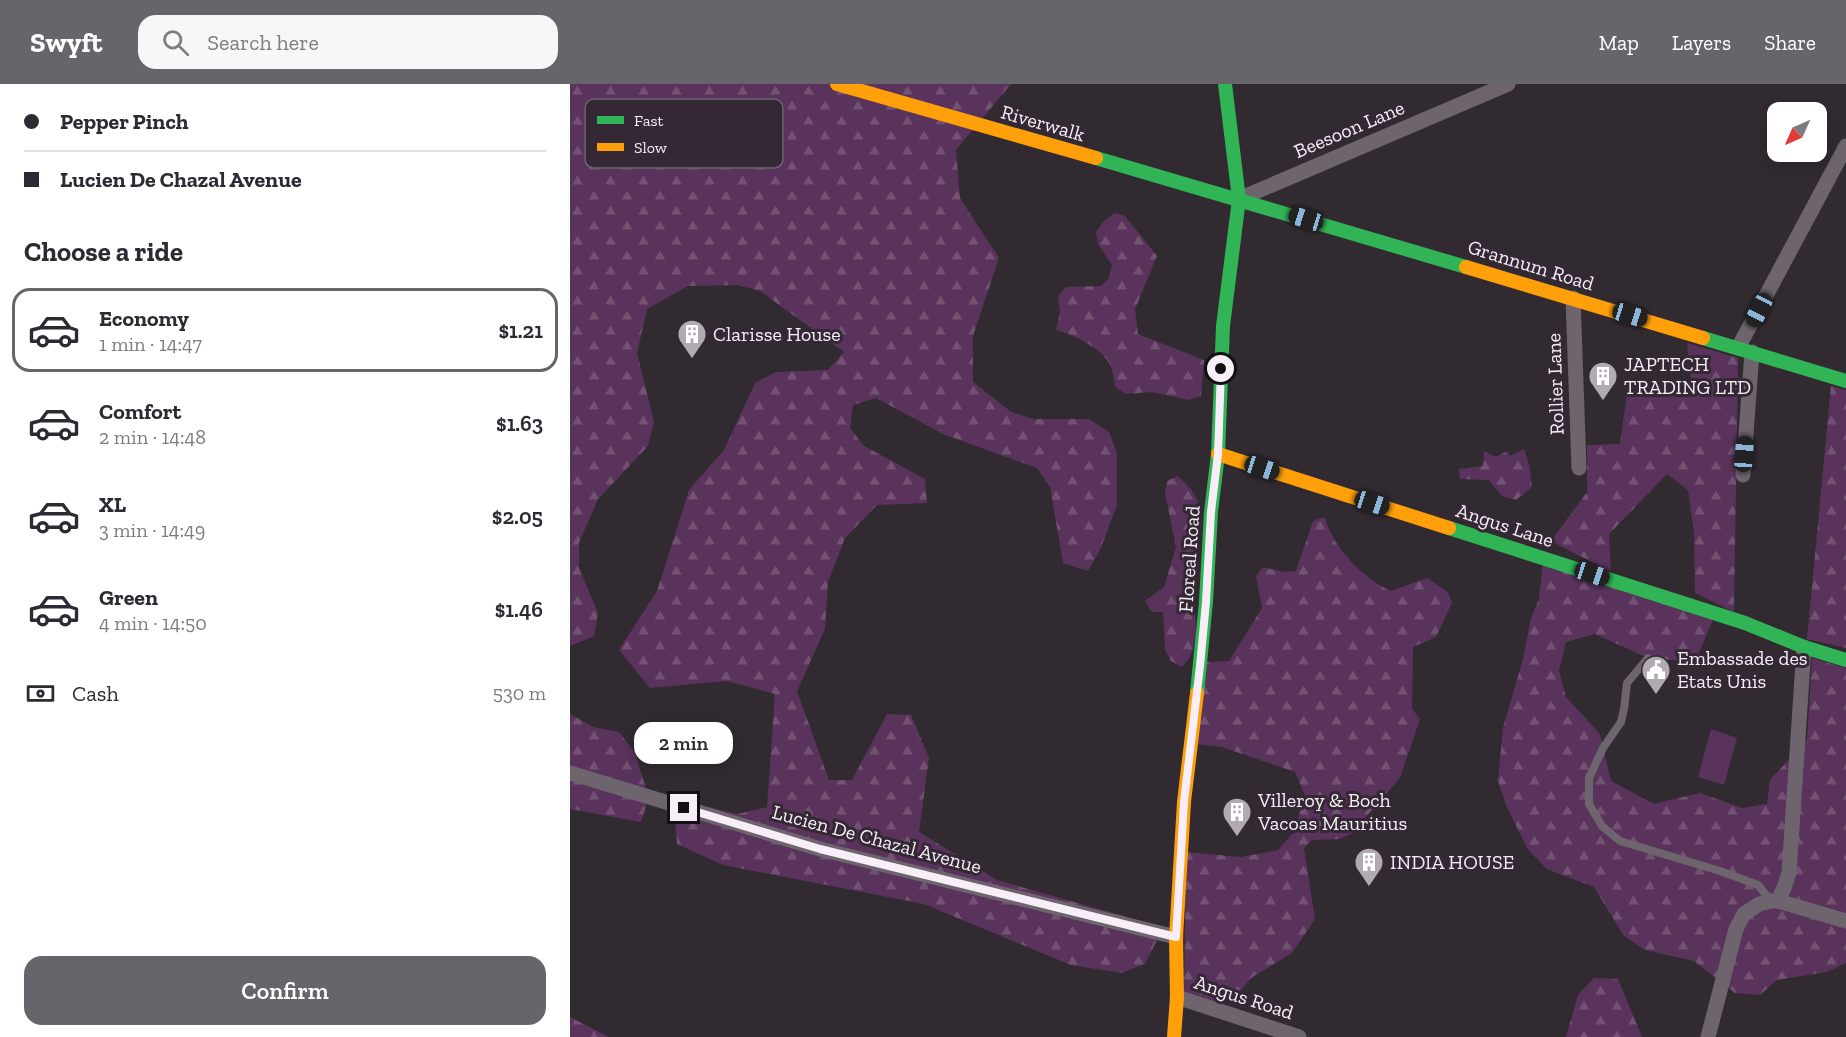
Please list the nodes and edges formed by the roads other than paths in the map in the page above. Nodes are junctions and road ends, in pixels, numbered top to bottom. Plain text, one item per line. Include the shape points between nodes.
1 (837, 84) edge
2 (1225, 84) edge
3 (1508, 84) edge
4 (1846, 146) edge
5 (1239, 199) junction
6 (1573, 298) junction
7 (1745, 350) junction
8 (1846, 381) edge
9 (1218, 454) junction
10 (1579, 468) dead end
11 (1743, 475) dead end
12 (1804, 647) junction
13 (1648, 658) dead end
14 (1846, 660) edge
15 (570, 773) edge
16 (1774, 901) junction
17 (1846, 921) edge
18 (1176, 937) junction
19 (1177, 997) junction
20 (1174, 1037) edge
21 (1299, 1037) edge
22 (1708, 1037) edge

1 - 5 street, Riverwalk
2 - 5 street, Floreal Road
3 - 5 street, Beesoon Lane
4 - 7 street
5 - 6 street, Grannum Road
5 - 9 street, Floreal Road via 1223,326
6 - 7 street, Grannum Road
6 - 10 street, Rollier Lane
7 - 8 street, Grannum Road
7 - 11 street
9 - 12 street, Angus Lane via 1745,623
9 - 18 street, Floreal Road via 1184,802
12 - 14 street, Angus Lane
12 - 16 street via 1789,873
13 - 16 lane via 1627,683 1621,722 1588,778 1589,804 1602,826 1620,841 1758,885
15 - 18 street, Lucien De Chazal Avenue via 820,849
16 - 17 street
16 - 22 street via 1759,904 1744,914 1736,929
18 - 19 street, Floreal Road
19 - 20 street, Floreal Road
19 - 21 street, Angus Road

